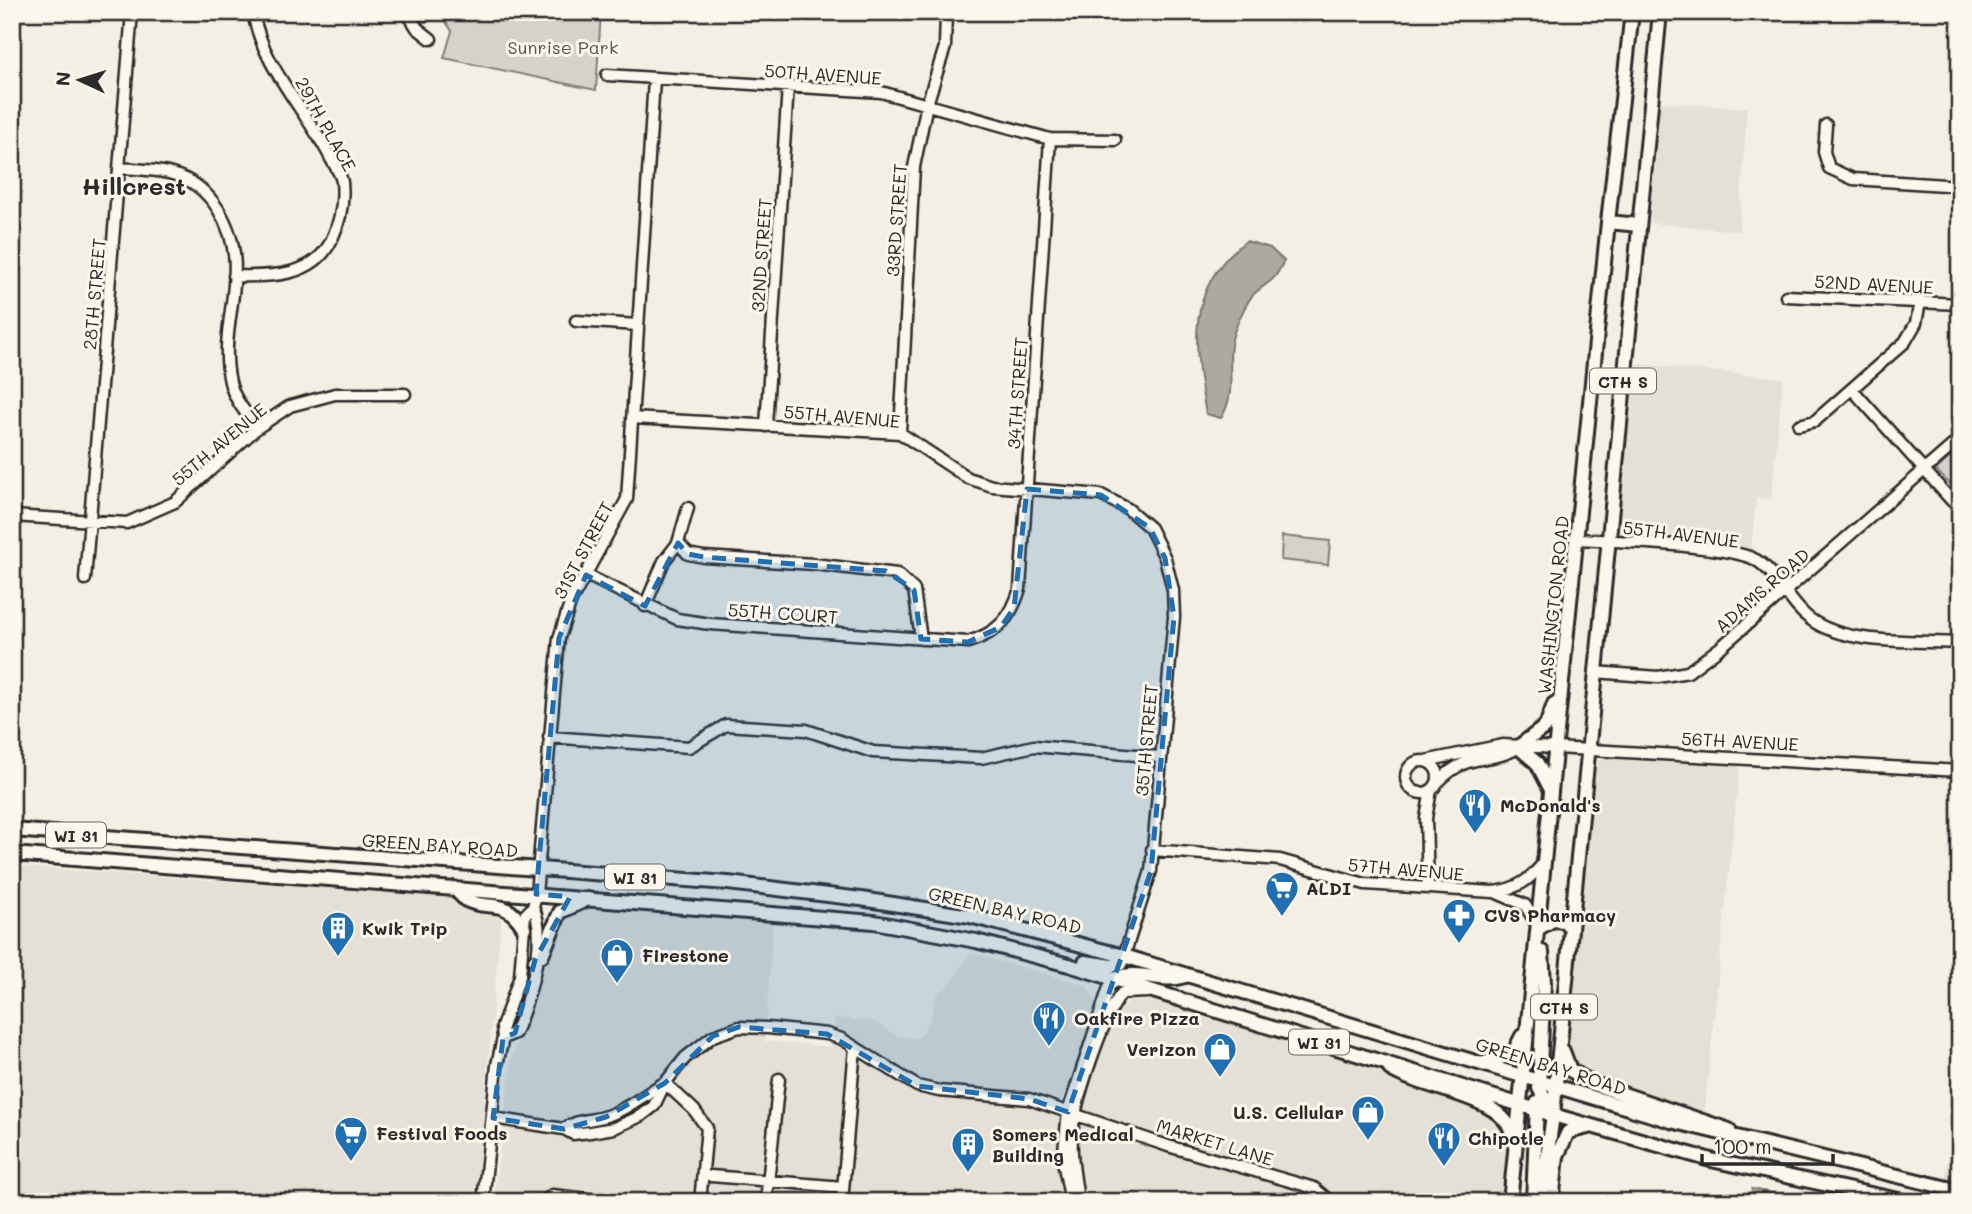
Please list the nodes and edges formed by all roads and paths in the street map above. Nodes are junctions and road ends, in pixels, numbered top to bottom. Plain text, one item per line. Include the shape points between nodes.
1 (132, 12) edge
2 (253, 12) edge
3 (407, 12) edge
4 (946, 12) edge
5 (1632, 12) edge
6 (1660, 12) edge
7 (431, 39) dead end
8 (607, 75) dead end
9 (654, 80) junction
10 (788, 86) junction
11 (927, 104) junction
12 (1826, 125) dead end
13 (1050, 139) junction
14 (1115, 140) dead end
15 (120, 168) junction
16 (1960, 186) edge
17 (1608, 222) junction
18 (1639, 225) junction
19 (234, 276) junction
20 (1786, 296) dead end
21 (1920, 302) junction
22 (1960, 304) edge
23 (576, 321) dead end
24 (638, 326) junction
25 (1853, 389) junction
26 (405, 394) dead end
27 (632, 418) junction
28 (1799, 425) dead end
29 (766, 426) junction
30 (257, 428) junction
31 (900, 433) junction
32 (1960, 439) edge
33 (1925, 469) junction
34 (1027, 489) junction
35 (1960, 504) edge
36 (688, 508) dead end
37 (12, 516) edge
38 (91, 522) junction
39 (1150, 528) joint
40 (1577, 539) junction
41 (1608, 541) junction
42 (678, 543) junction
43 (586, 575) junction
44 (85, 579) dead end
45 (1786, 589) junction
46 (645, 606) junction
47 (986, 636) joint
48 (921, 639) junction
49 (1960, 643) edge
50 (1565, 657) junction
51 (1595, 672) junction
52 (550, 737) junction
53 (1556, 746) junction
54 (1518, 747) junction
55 (1586, 749) junction
56 (1159, 757) junction
57 (1425, 761) junction
58 (1960, 771) edge
59 (1434, 787) junction
60 (1414, 791) junction
61 (1551, 793) junction
62 (1426, 818) junction
63 (12, 830) edge
64 (1152, 850) junction
65 (12, 854) edge
66 (1546, 860) junction
67 (538, 870) junction
68 (454, 888) junction
69 (1428, 888) junction
70 (1493, 892) junction
71 (588, 899) junction
72 (535, 901) junction
73 (524, 928) junction
74 (1539, 928) junction
75 (1570, 929) junction
76 (1124, 956) junction
77 (535, 960) junction
78 (1535, 963) junction
79 (1069, 965) junction
80 (1186, 975) junction
81 (1117, 978) junction
82 (1156, 992) junction
83 (1561, 1036) junction
84 (503, 1038) junction
85 (855, 1047) junction
86 (1379, 1060) junction
87 (1479, 1063) junction
88 (1523, 1076) junction
89 (779, 1079) dead end
90 (1539, 1080) junction
91 (665, 1083) junction
92 (1556, 1085) junction
93 (1520, 1105) junction
94 (1538, 1110) junction
95 (1072, 1113) junction
96 (1553, 1115) junction
97 (493, 1118) junction
98 (1596, 1127) junction
99 (1752, 1140) junction
100 (1514, 1157) junction
101 (711, 1176) dead end
102 (768, 1181) junction
103 (843, 1187) junction
104 (1960, 1191) edge
105 (483, 1202) edge
106 (544, 1202) edge
107 (615, 1202) edge
108 (700, 1202) edge
109 (766, 1202) edge
110 (842, 1202) edge
111 (1071, 1202) edge
112 (1078, 1202) edge
113 (1331, 1202) edge
114 (1510, 1202) edge
115 (1533, 1202) edge
116 (1541, 1202) edge
117 (1552, 1202) edge
118 (1908, 1202) edge

1 - 15 street, 28TH STREET
2 - 19 street, 29TH PLACE via 261,45 342,180 340,220 324,256 297,271
3 - 7 street
4 - 11 street, 33RD STREET via 945,47
5 - 17 main road, WASHINGTON ROAD / CTH S
6 - 18 main road, CTH S
8 - 9 street, 50TH AVENUE
9 - 10 street, 50TH AVENUE
9 - 24 street, 31ST STREET
10 - 11 street, 50TH AVENUE via 881,92
10 - 29 street, 32ND STREET
11 - 13 street, 50TH AVENUE
11 - 31 street, 33RD STREET via 914,167
12 - 16 street via 1829,168 1853,178
13 - 14 street, 50TH AVENUE
13 - 34 street, 34TH STREET
15 - 19 street via 190,178 209,195 228,225 236,253
15 - 38 street, 28TH STREET
17 - 18 main road
17 - 40 main road, WASHINGTON ROAD / CTH S
18 - 41 main road, CTH S
19 - 30 street via 230,383
20 - 21 street, 52ND AVENUE
21 - 22 street, 52ND AVENUE
21 - 25 street via 1916,323 1905,342
23 - 24 street
24 - 27 street, 31ST STREET
25 - 28 street via 1815,421
25 - 33 street
26 - 30 street, 55TH AVENUE via 335,394 289,407
27 - 29 street, 55TH AVENUE
27 - 43 street, 31ST STREET via 627,499
29 - 31 street, 55TH AVENUE
30 - 38 street, 55TH AVENUE via 175,502 127,523
31 - 34 street, 55TH AVENUE via 968,478
32 - 33 street, ADAMS ROAD
33 - 35 street via 1952,501
33 - 45 street, ADAMS ROAD
34 - 39 street, 55TH AVENUE via 1101,495
34 - 47 street, 34TH STREET via 1020,589 1001,627
36 - 42 street
37 - 38 street, 55TH AVENUE
38 - 44 street, 28TH STREET
39 - 56 street, 35TH STREET via 1165,558 1173,590
40 - 41 street, 55TH AVENUE
40 - 50 main road, WASHINGTON ROAD / CTH S
41 - 45 street, 55TH AVENUE via 1735,554 1756,560
41 - 51 main road, CTH S
42 - 46 street via 664,561
42 - 48 street via 688,554 704,557 897,574 914,590
43 - 46 street, 55TH COURT
43 - 52 street, 31ST STREET via 571,601 559,638
45 - 49 street, 55TH AVENUE via 1808,618 1829,630 1852,636
45 - 51 street, ADAMS ROAD via 1688,672 1658,677
46 - 48 street, 55TH COURT via 677,619 710,624
47 - 48 street, 55TH COURT via 968,642
50 - 53 main road, WASHINGTON ROAD / CTH S
50 - 54 main road via 1552,715 1542,730
51 - 55 main road, CTH S
52 - 56 street via 689,747 726,725 806,730 873,752 981,758 1034,746
52 - 67 street, 31ST STREET
53 - 54 street, 56TH AVENUE
53 - 55 street, 56TH AVENUE
53 - 61 main road, WASHINGTON ROAD / CTH S
54 - 57 street, 56TH AVENUE via 1486,747
54 - 59 street, 56TH AVENUE via 1467,762 1448,772
54 - 61 main road via 1541,769
55 - 58 street, 56TH AVENUE
55 - 75 main road, CTH S
56 - 64 street, 35TH STREET
57 - 59 street via 1436,769
57 - 60 street via 1416,762 1406,774
59 - 60 street via 1423,793
59 - 62 street
60 - 62 street
61 - 66 main road, WASHINGTON ROAD / CTH S
62 - 69 street
63 - 67 main road, GREEN BAY ROAD / WI 31
64 - 69 street, 57TH AVENUE via 1280,860 1351,883
64 - 76 street, 35TH STREET
65 - 68 main road, GREEN BAY ROAD / WI 31
66 - 70 street, 57TH AVENUE via 1531,878 1512,890
66 - 74 main road, WASHINGTON ROAD / CTH S
67 - 72 street, 31ST STREET
67 - 76 main road, GREEN BAY ROAD / WI 31 via 728,883 861,899 970,916
68 - 72 main road, GREEN BAY ROAD / WI 31
68 - 73 main road via 467,900 511,912
69 - 70 street, 57TH AVENUE
70 - 74 street, 57TH AVENUE via 1525,905
71 - 72 main road, GREEN BAY ROAD / WI 31
71 - 77 main road via 560,912 542,955
71 - 79 main road, GREEN BAY ROAD / WI 31 via 874,922
72 - 73 street, 31ST STREET via 525,915
72 - 77 street, 31ST STREET via 539,919
73 - 84 street, 31ST STREET via 520,976 502,1027
74 - 75 main road via 1553,920 1564,921
74 - 78 main road, WASHINGTON ROAD / CTH S
74 - 90 main road via 1544,983
75 - 83 main road, CTH S
76 - 79 main road via 1117,966
76 - 80 main road, GREEN BAY ROAD / WI 31
77 - 84 street, 31ST STREET via 515,1033
78 - 87 main road via 1517,1049 1506,1058
78 - 88 main road, WASHINGTON ROAD / CTH S
79 - 81 main road, GREEN BAY ROAD / WI 31
80 - 81 main road
80 - 87 main road, GREEN BAY ROAD / WI 31
81 - 82 main road, GREEN BAY ROAD / WI 31
81 - 95 street via 1110,987
82 - 86 main road, GREEN BAY ROAD / WI 31
82 - 95 street via 1122,993 1114,1003
83 - 92 main road, CTH S
83 - 99 main road via 1566,1065 1594,1084 1713,1122
84 - 97 street, 31ST STREET
85 - 91 street, MARKET LANE via 827,1034 739,1027 713,1036 685,1058
85 - 95 street, MARKET LANE via 917,1086 1029,1099
85 - 103 street
86 - 93 main road, GREEN BAY ROAD / WI 31
86 - 100 main road via 1411,1080 1497,1110 1510,1124
87 - 88 main road, GREEN BAY ROAD / WI 31
88 - 90 main road, GREEN BAY ROAD / WI 31
88 - 93 main road, WASHINGTON ROAD / CTH S
88 - 94 main road via 1531,1085
89 - 102 street
90 - 92 main road, GREEN BAY ROAD / WI 31
90 - 96 main road via 1541,1095
91 - 97 street, MARKET LANE via 629,1107 564,1129
91 - 108 street via 708,1128
92 - 96 main road, CTH S
92 - 99 main road, GREEN BAY ROAD / WI 31 via 1671,1121
93 - 94 main road, GREEN BAY ROAD / WI 31
93 - 100 main road, WASHINGTON ROAD / CTH S
94 - 96 main road, GREEN BAY ROAD / WI 31
94 - 115 main road
95 - 111 street via 1063,1161
95 - 112 street via 1071,1153
95 - 113 street, MARKET LANE via 1314,1188
96 - 98 main road, GREEN BAY ROAD / WI 31
96 - 116 main road, CTH S
97 - 105 street, 31ST STREET
98 - 117 main road via 1574,1129 1564,1136
98 - 118 main road, GREEN BAY ROAD / WI 31 via 1711,1160
99 - 104 main road, GREEN BAY ROAD / WI 31
100 - 114 main road, WASHINGTON ROAD / CTH S
101 - 102 street
102 - 103 street
102 - 109 street
103 - 110 street
106 - 107 street via 552,1195

